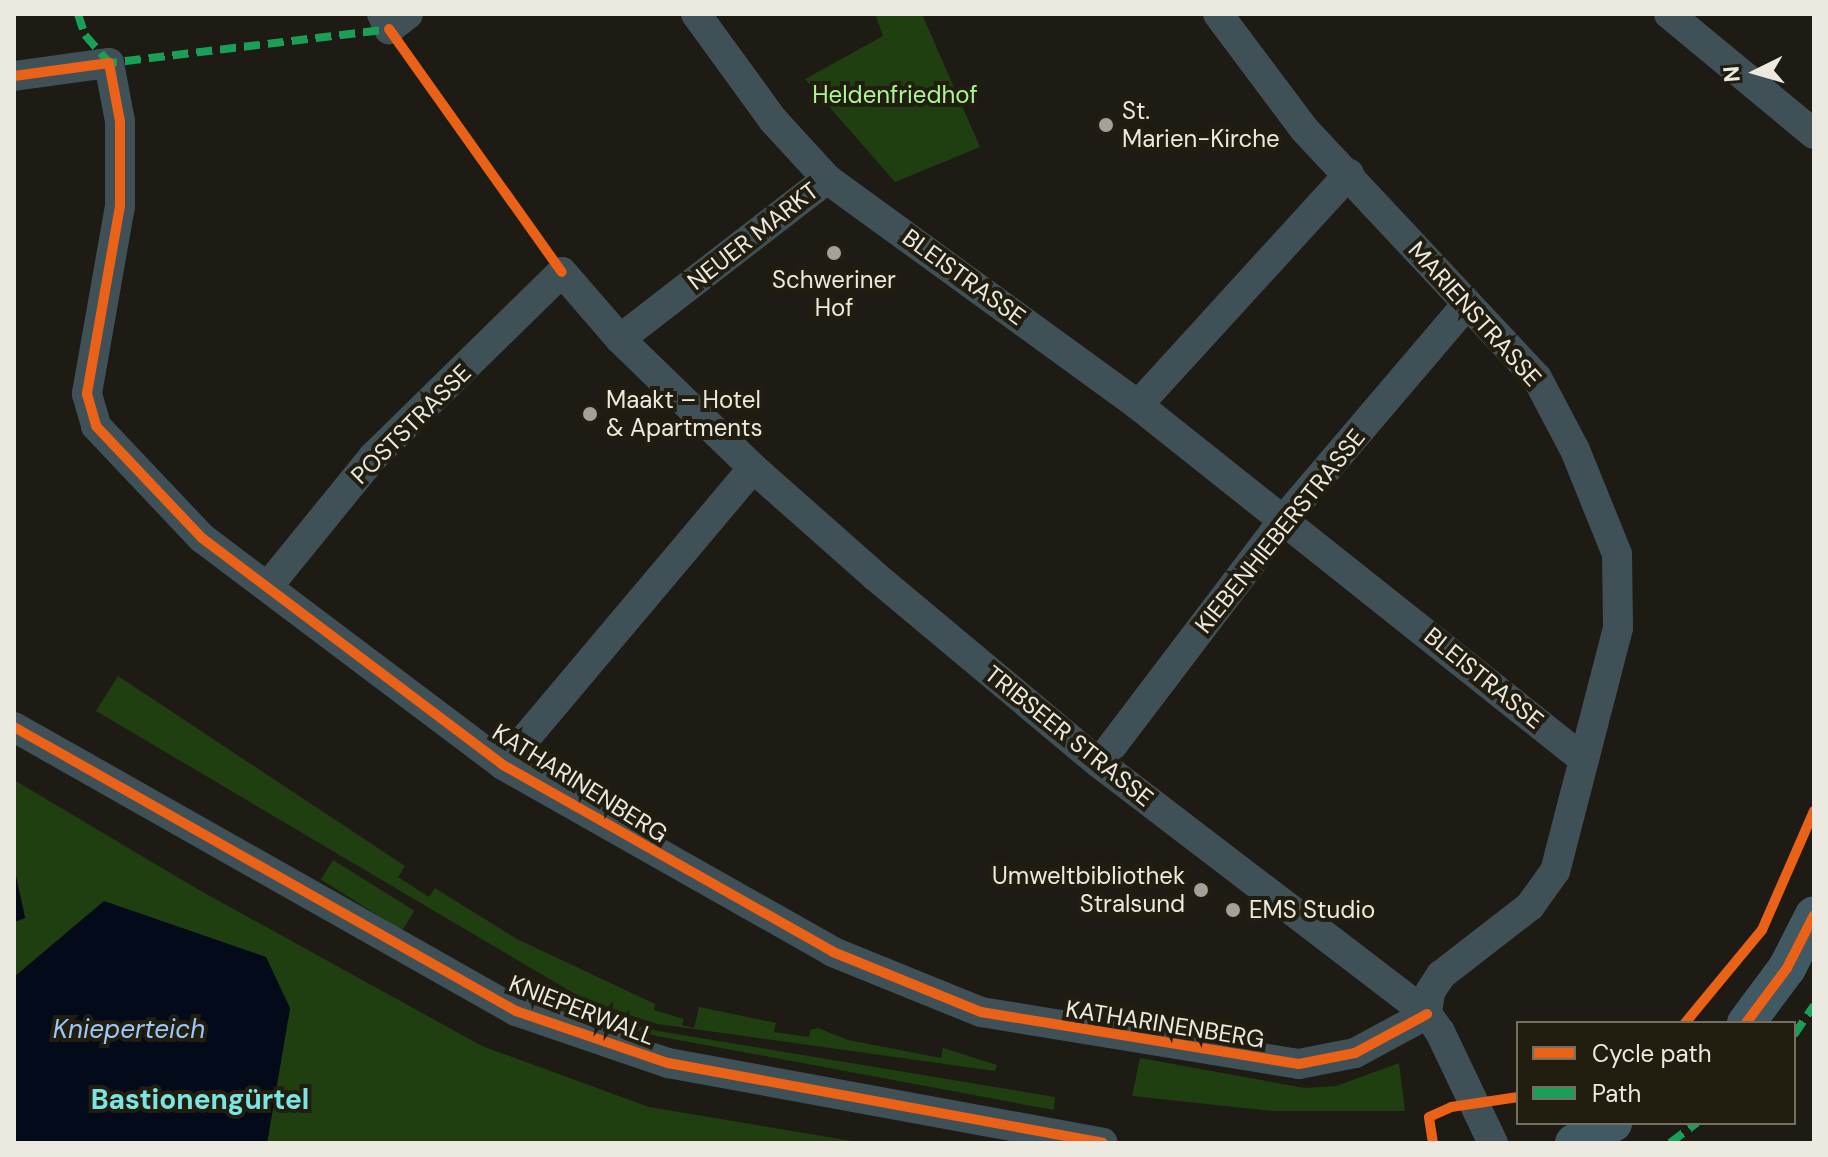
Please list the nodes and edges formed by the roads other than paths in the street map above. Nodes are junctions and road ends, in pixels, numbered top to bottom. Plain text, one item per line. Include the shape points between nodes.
1 (696, 14) edge
2 (1218, 14) edge
3 (1669, 14) edge
4 (14, 76) edge
5 (1814, 134) edge
6 (1349, 174) junction
7 (827, 179) junction
8 (1467, 304) junction
9 (620, 339) junction
10 (1138, 405) junction
11 (753, 468) junction
12 (1285, 518) junction
13 (269, 585) junction
14 (14, 727) edge
15 (1582, 758) junction
16 (1099, 763) junction
17 (503, 765) junction
18 (1814, 915) edge
19 (1427, 1014) junction
20 (1747, 1021) edge
21 (1609, 1125) edge
22 (1103, 1143) edge
23 (1493, 1143) edge
24 (1574, 1143) edge

1 - 7 street, NEUER MARKT via 773,120
2 - 6 street, MARIENSTRASSE via 1304,129
3 - 5 street
4 - 13 street, KATHARINENBERG via 109,63 120,121 120,206 87,394 96,426 202,538
6 - 8 street, MARIENSTRASSE
6 - 10 street
7 - 9 street, NEUER MARKT
7 - 10 street, BLEISTRASSE
8 - 12 street, KIEBENHIEBERSTRASSE
8 - 15 street, MARIENSTRASSE via 1537,378 1575,450 1617,554 1618,628
9 - 11 street, TRIBSEER STRASSE
9 - 13 street, POSTSTRASSE via 562,272 373,457
10 - 12 street, BLEISTRASSE
11 - 16 street, TRIBSEER STRASSE
11 - 17 street
12 - 15 street, BLEISTRASSE
12 - 16 street, KIEBENHIEBERSTRASSE
13 - 17 street, KATHARINENBERG
14 - 22 street, KNIEPERWALL via 516,1011 668,1063
15 - 19 street via 1555,871 1530,906 1441,975 1430,992
16 - 19 street, TRIBSEER STRASSE
17 - 19 street, KATHARINENBERG via 833,952 981,1012 1299,1064 1355,1053
18 - 20 main road via 1787,968
19 - 23 street, TRIBSEER STRASSE
21 - 24 main road

